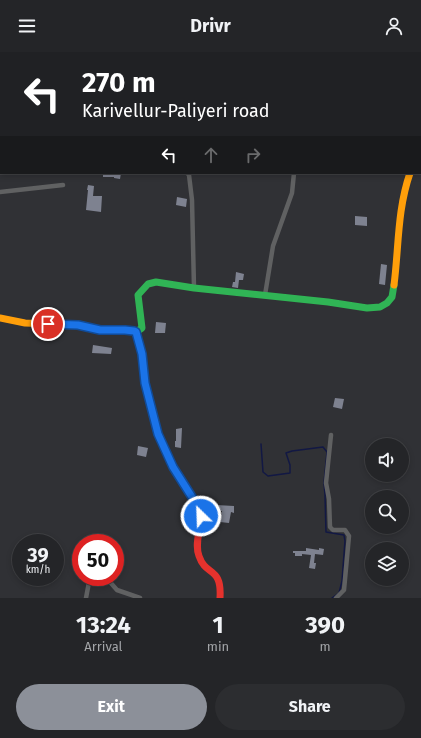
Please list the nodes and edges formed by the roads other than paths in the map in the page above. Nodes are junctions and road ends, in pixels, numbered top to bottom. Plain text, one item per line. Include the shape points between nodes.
1 (188, 174) edge
2 (294, 174) edge
3 (410, 174) edge
4 (63, 185) dead end
5 (0, 192) edge
6 (194, 288) junction
7 (265, 295) junction
8 (0, 318) edge
9 (136, 332) junction
10 (331, 435) dead end
11 (88, 586) edge
12 (114, 586) edge
13 (86, 598) edge
14 (140, 598) edge
15 (220, 598) edge
16 (336, 598) edge

1 - 6 street via 192,200
2 - 7 street via 292,193 273,246
3 - 7 street via 399,216 392,297 387,303 367,308
4 - 5 street
6 - 7 street
6 - 9 street via 156,282 148,284 138,294 142,328
8 - 9 street via 25,323 78,325 100,330
9 - 15 street via 158,434 173,467 200,510 197,547 203,562 219,579
10 - 16 street via 326,482 330,527 333,530 345,530 350,536 344,590
11 - 13 street
12 - 14 street

